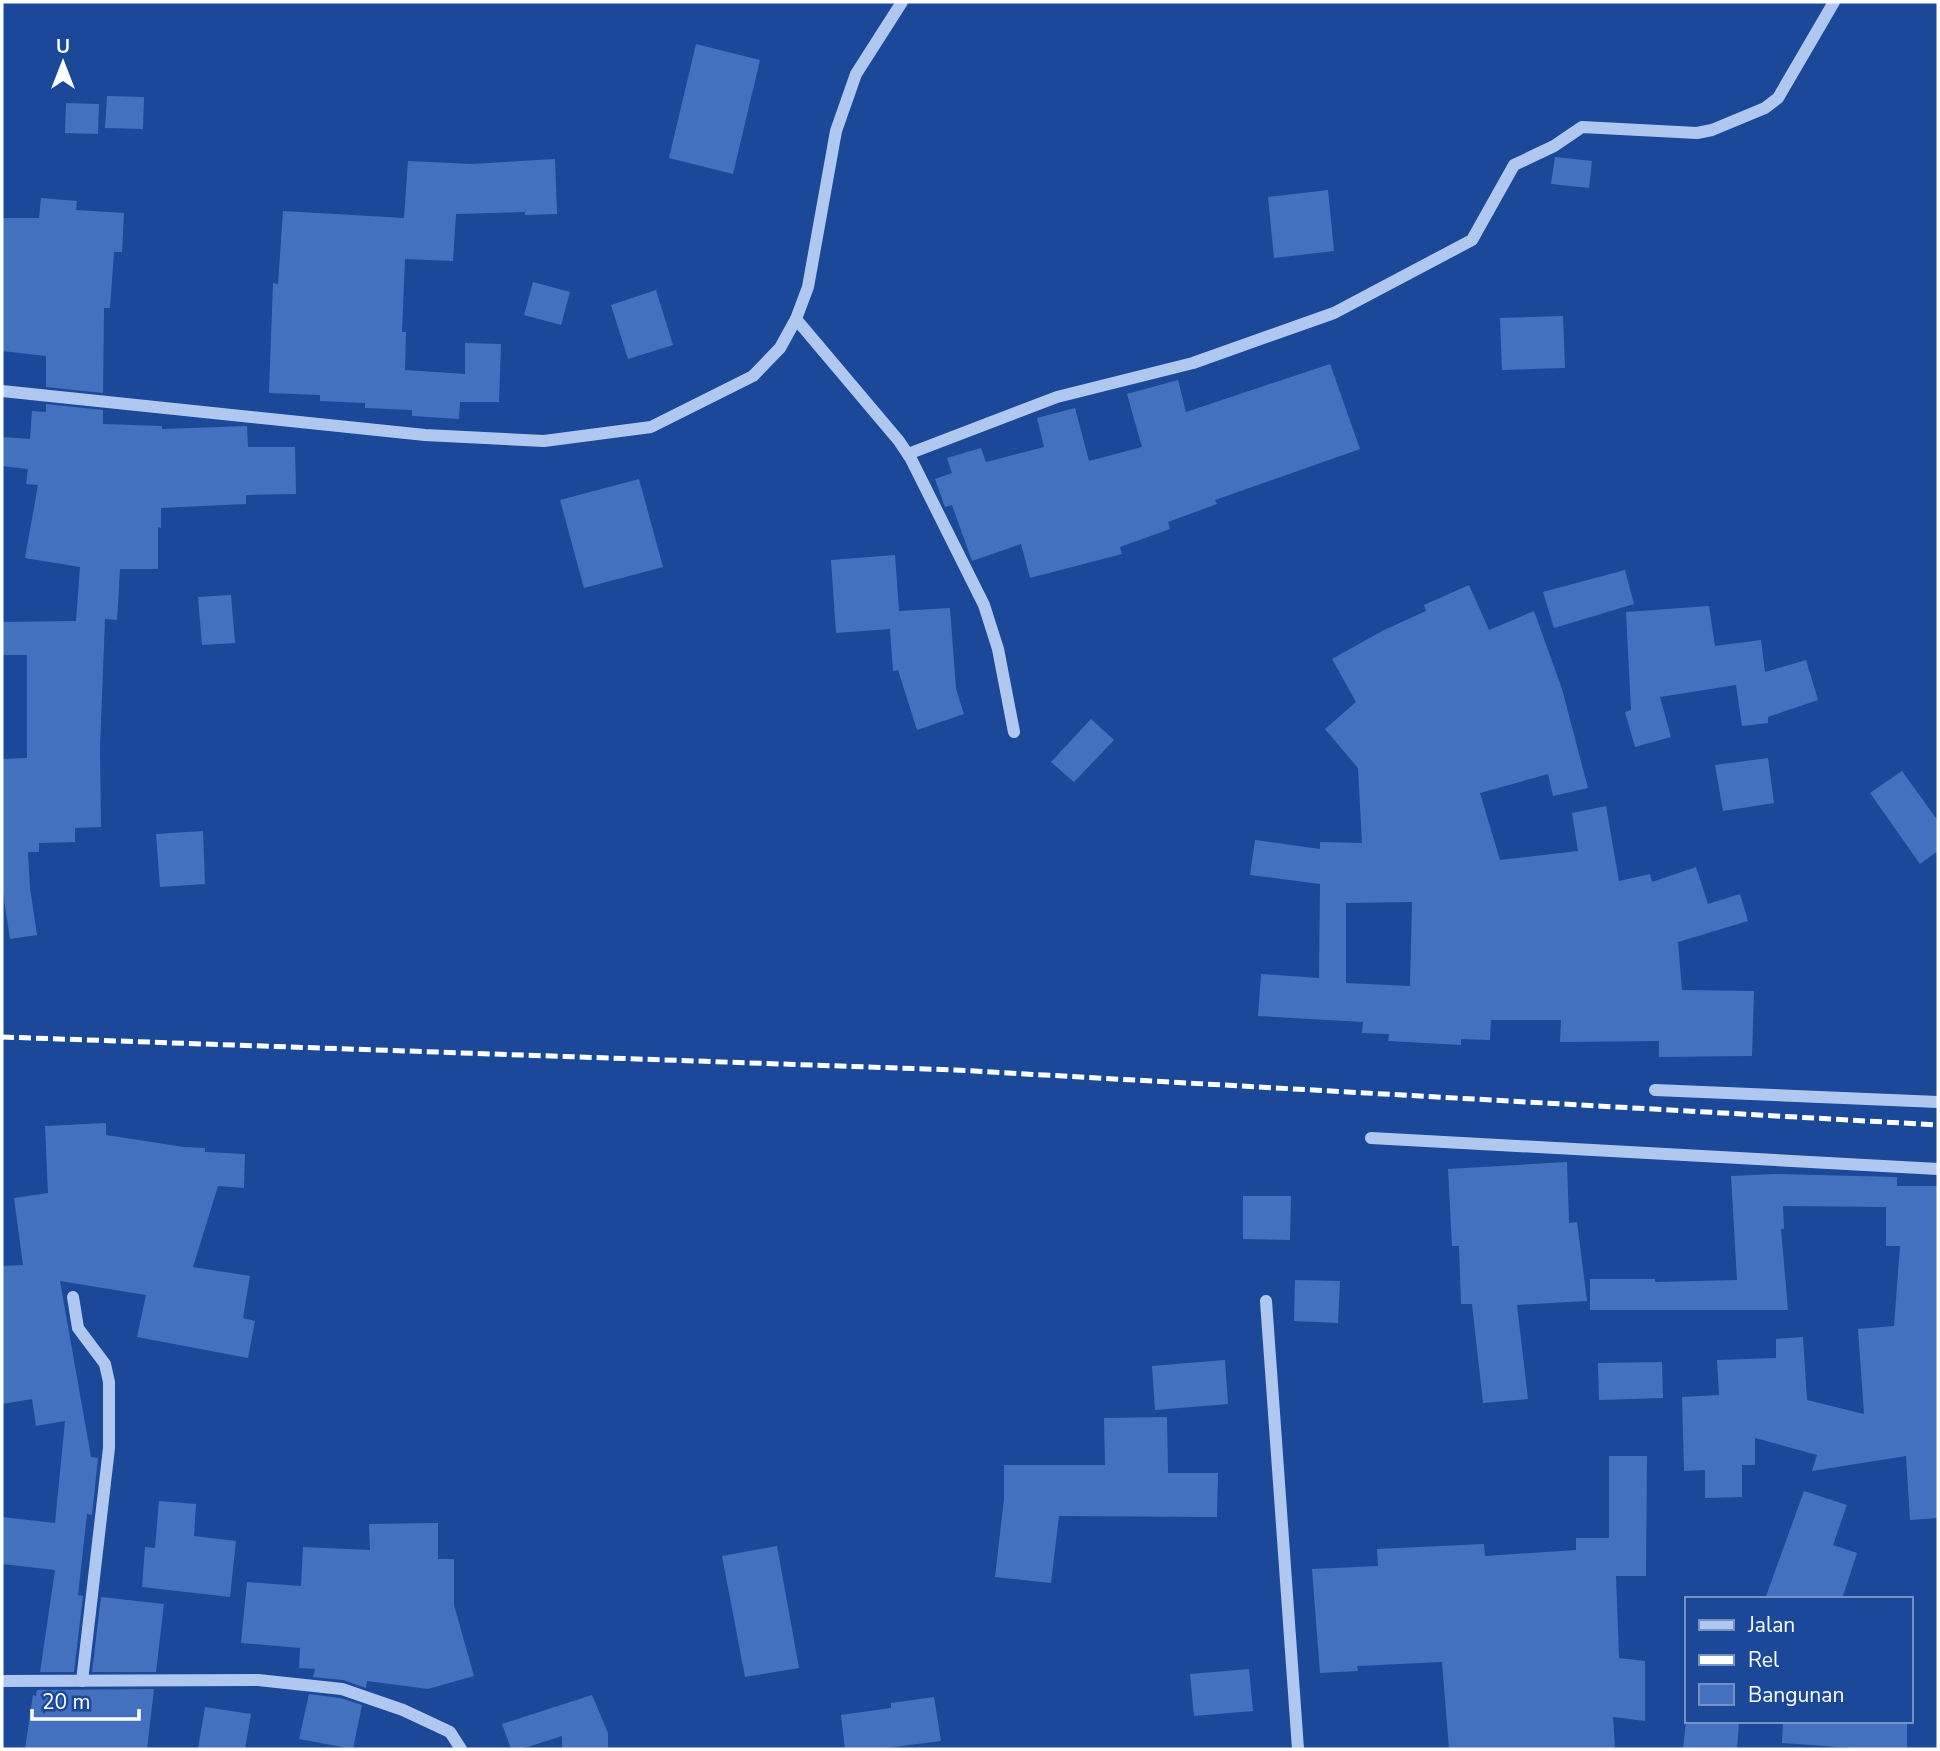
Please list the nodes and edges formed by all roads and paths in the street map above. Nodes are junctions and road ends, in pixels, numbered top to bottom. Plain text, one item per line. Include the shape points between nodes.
1 (902, 2) edge
2 (1834, 2) edge
3 (796, 319) junction
4 (2, 391) edge
5 (908, 454) junction
6 (1014, 732) dead end
7 (1655, 1090) dead end
8 (1938, 1102) edge
9 (1371, 1138) dead end
10 (1938, 1169) edge
11 (73, 1297) dead end
12 (1266, 1301) dead end
13 (2, 1681) edge
14 (82, 1681) junction
15 (461, 1749) edge
16 (1298, 1749) edge

1 - 3 street via 856,74 836,131 808,288
2 - 5 street via 1783,92 1765,108 1696,133 1582,127 1514,165 1472,240 1334,313 1193,363 1057,397
3 - 4 street via 780,348 753,376 651,427 544,441 425,435
3 - 5 street
5 - 6 street via 988,616
7 - 8 street
9 - 10 street
11 - 14 street via 78,1328 105,1364 110,1408
12 - 16 street
13 - 14 street
14 - 15 street via 258,1680 342,1689 450,1732

